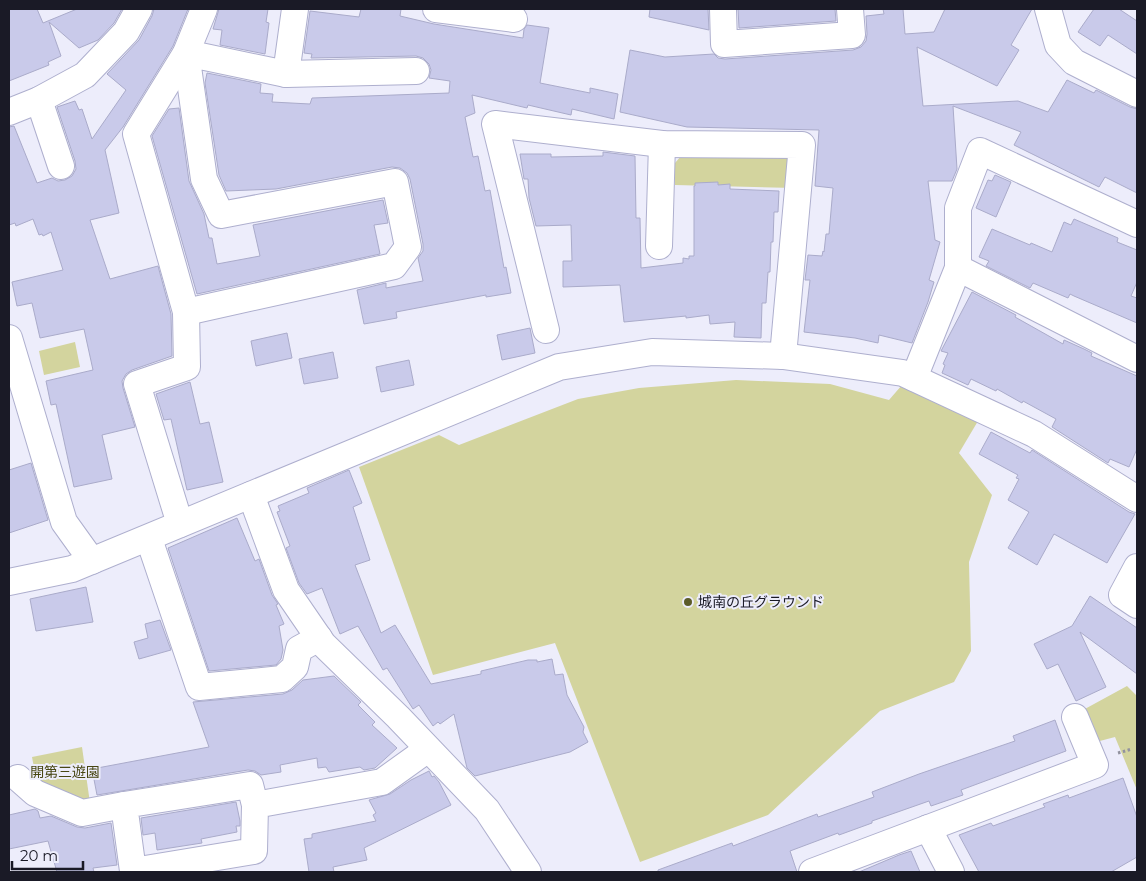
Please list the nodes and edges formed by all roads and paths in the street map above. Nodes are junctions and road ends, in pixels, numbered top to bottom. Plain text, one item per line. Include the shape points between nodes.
1 (140, 9) edge
2 (204, 9) edge
3 (295, 9) edge
4 (436, 9) edge
5 (723, 9) edge
6 (850, 9) edge
7 (1048, 9) edge
8 (514, 19) dead end
9 (186, 53) junction
10 (416, 71) dead end
11 (286, 74) junction
12 (1137, 94) edge
13 (39, 100) junction
14 (9, 112) edge
15 (662, 144) junction
16 (61, 166) dead end
17 (1137, 224) edge
18 (659, 246) dead end
19 (958, 268) junction
20 (186, 312) junction
21 (546, 330) dead end
22 (9, 338) edge
23 (783, 356) junction
24 (1137, 359) edge
25 (914, 378) junction
26 (1134, 489) edge
27 (251, 495) junction
28 (180, 524) junction
29 (149, 539) junction
30 (92, 562) junction
31 (1137, 567) edge
32 (9, 582) edge
33 (1137, 605) edge
34 (319, 638) junction
35 (1075, 717) dead end
36 (428, 749) junction
37 (18, 778) dead end
38 (124, 805) junction
39 (256, 805) junction
40 (928, 828) junction
41 (528, 872) edge
42 (812, 872) edge
43 (951, 872) edge

1 - 13 street via 126,32 85,75
2 - 9 street
3 - 11 street
4 - 8 street
5 - 6 street via 724,44 852,35
7 - 12 street via 1058,45 1074,62
9 - 11 street
9 - 20 street via 136,134
9 - 20 street via 204,179 222,215 395,182 408,247 394,266
10 - 11 street
13 - 14 street
13 - 16 street
15 - 18 street
15 - 21 street via 495,124
15 - 23 street via 802,145
17 - 19 street via 980,152 958,208
19 - 24 street
19 - 25 street
20 - 28 street via 187,367 137,384
22 - 30 street via 64,522
23 - 25 street via 903,373
23 - 27 street via 652,352 560,367
25 - 26 street via 1034,434
27 - 28 street
27 - 34 street via 286,590
28 - 29 street
29 - 30 street
29 - 34 street via 198,687 282,679 295,667 298,649
30 - 32 street
31 - 33 street via 1122,595
34 - 36 street
35 - 40 street via 1095,764
36 - 39 street via 382,782
36 - 41 street via 487,810
37 - 38 street via 36,793 82,813
38 - 39 street via 250,785
38 - 39 street via 133,871 254,852
40 - 42 street
40 - 43 street

